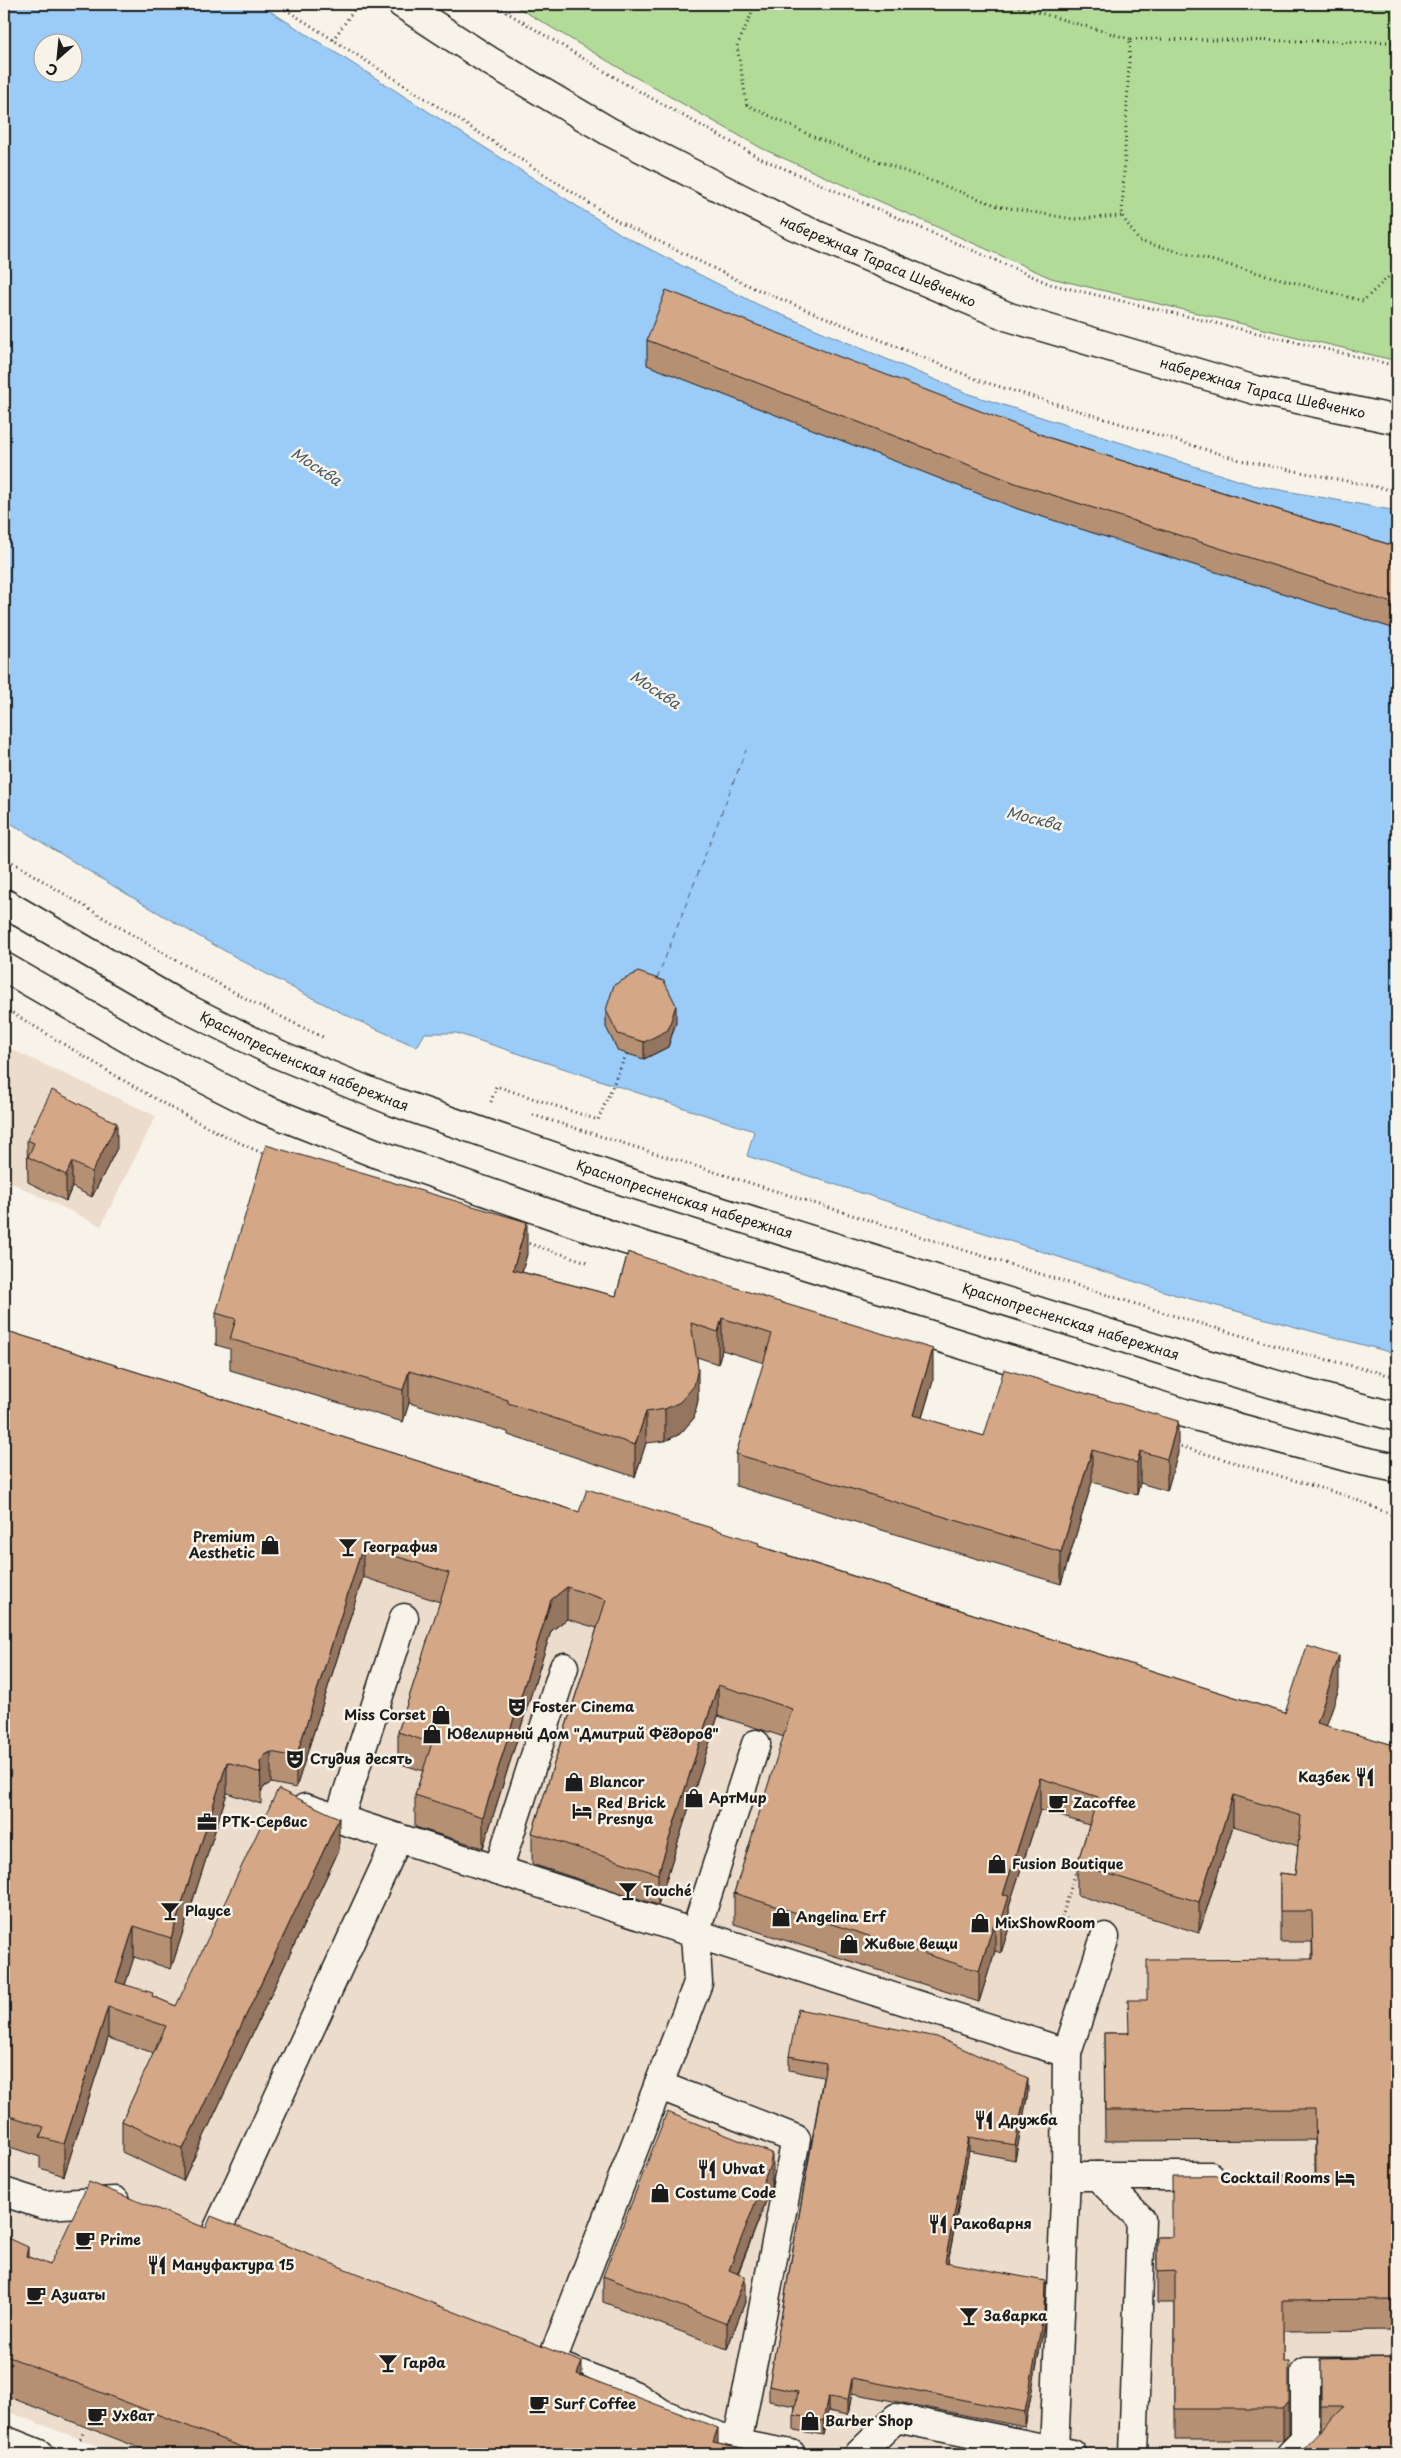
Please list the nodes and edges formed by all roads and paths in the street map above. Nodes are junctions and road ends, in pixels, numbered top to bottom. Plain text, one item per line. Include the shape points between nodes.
1 (277, 4) edge
2 (358, 4) edge
3 (402, 4) edge
4 (493, 4) edge
5 (756, 4) edge
6 (1009, 4) edge
7 (435, 13) edge
8 (333, 40) junction
9 (1130, 40) junction
10 (1397, 42) edge
11 (1122, 216) junction
12 (1397, 269) edge
13 (1397, 366) edge
14 (1397, 420) edge
15 (1397, 491) edge
16 (4, 857) edge
17 (4, 903) edge
18 (4, 967) edge
19 (332, 1042) dead end
20 (629, 1047) edge
21 (484, 1100) dead end
22 (491, 1102) junction
23 (500, 1105) dead end
24 (529, 1114) dead end
25 (1397, 1377) edge
26 (1397, 1416) edge
27 (1397, 1468) edge
28 (404, 1618) dead end
29 (564, 1667) dead end
30 (756, 1744) dead end
31 (284, 1801) edge
32 (339, 1819) junction
33 (398, 1838) junction
34 (1078, 1862) edge
35 (498, 1870) junction
36 (695, 1934) junction
37 (1105, 1936) joint
38 (1067, 2053) junction
39 (658, 2085) junction
40 (1066, 2176) junction
41 (1097, 2176) junction
42 (1233, 2176) edge
43 (4, 2192) edge
44 (138, 2204) edge
45 (190, 2224) edge
46 (215, 2234) junction
47 (241, 2244) edge
48 (1397, 2372) edge
49 (83, 2433) dead end
50 (4, 2440) edge
51 (80, 2440) dead end
52 (737, 2444) junction
53 (1063, 2452) edge
54 (39, 2454) edge
55 (791, 2454) edge
56 (859, 2454) edge
57 (1133, 2454) edge
58 (1291, 2454) edge

1 - 8 path
2 - 8 path
3 - 7 main road, набережная Тараса Шевченко
4 - 13 path via 624,83 760,158 1050,284
5 - 11 path via 737,46 747,105 814,137 998,206 1073,219
6 - 9 path
7 - 14 main road, набережная Тараса Шевченко via 610,132 793,225 1009,317 1255,390
8 - 15 path via 619,222 756,289 981,381 1240,460
9 - 10 path
9 - 11 path
11 - 12 path via 1140,241 1363,301
16 - 19 path via 126,931
17 - 26 main road, Краснопресненская набережная via 176,1003 280,1055 395,1102 633,1184 1193,1360
18 - 27 main road via 153,1053 262,1108 375,1153 616,1238 1184,1413
20 - 22 path via 598,1120 496,1086
21 - 22 path
22 - 23 path
24 - 25 path via 1177,1316 1304,1354
28 - 32 main road
29 - 35 main road
30 - 36 main road
31 - 32 main road
32 - 33 main road
33 - 35 main road
33 - 46 main road
34 - 37 path via 1062,1917
35 - 36 main road
36 - 38 main road
36 - 39 main road via 698,1983
37 - 38 main road
38 - 40 main road
39 - 52 main road via 796,2139
39 - 52 main road via 538,2358 634,2395 661,2413
40 - 41 main road
40 - 53 main road
41 - 42 main road
41 - 57 main road via 1141,2219
43 - 44 main road via 44,2205 130,2200
45 - 46 main road
46 - 47 main road
48 - 58 main road via 1305,2372 1305,2440
49 - 51 path
50 - 54 main road
52 - 55 main road
53 - 56 main road via 896,2418

